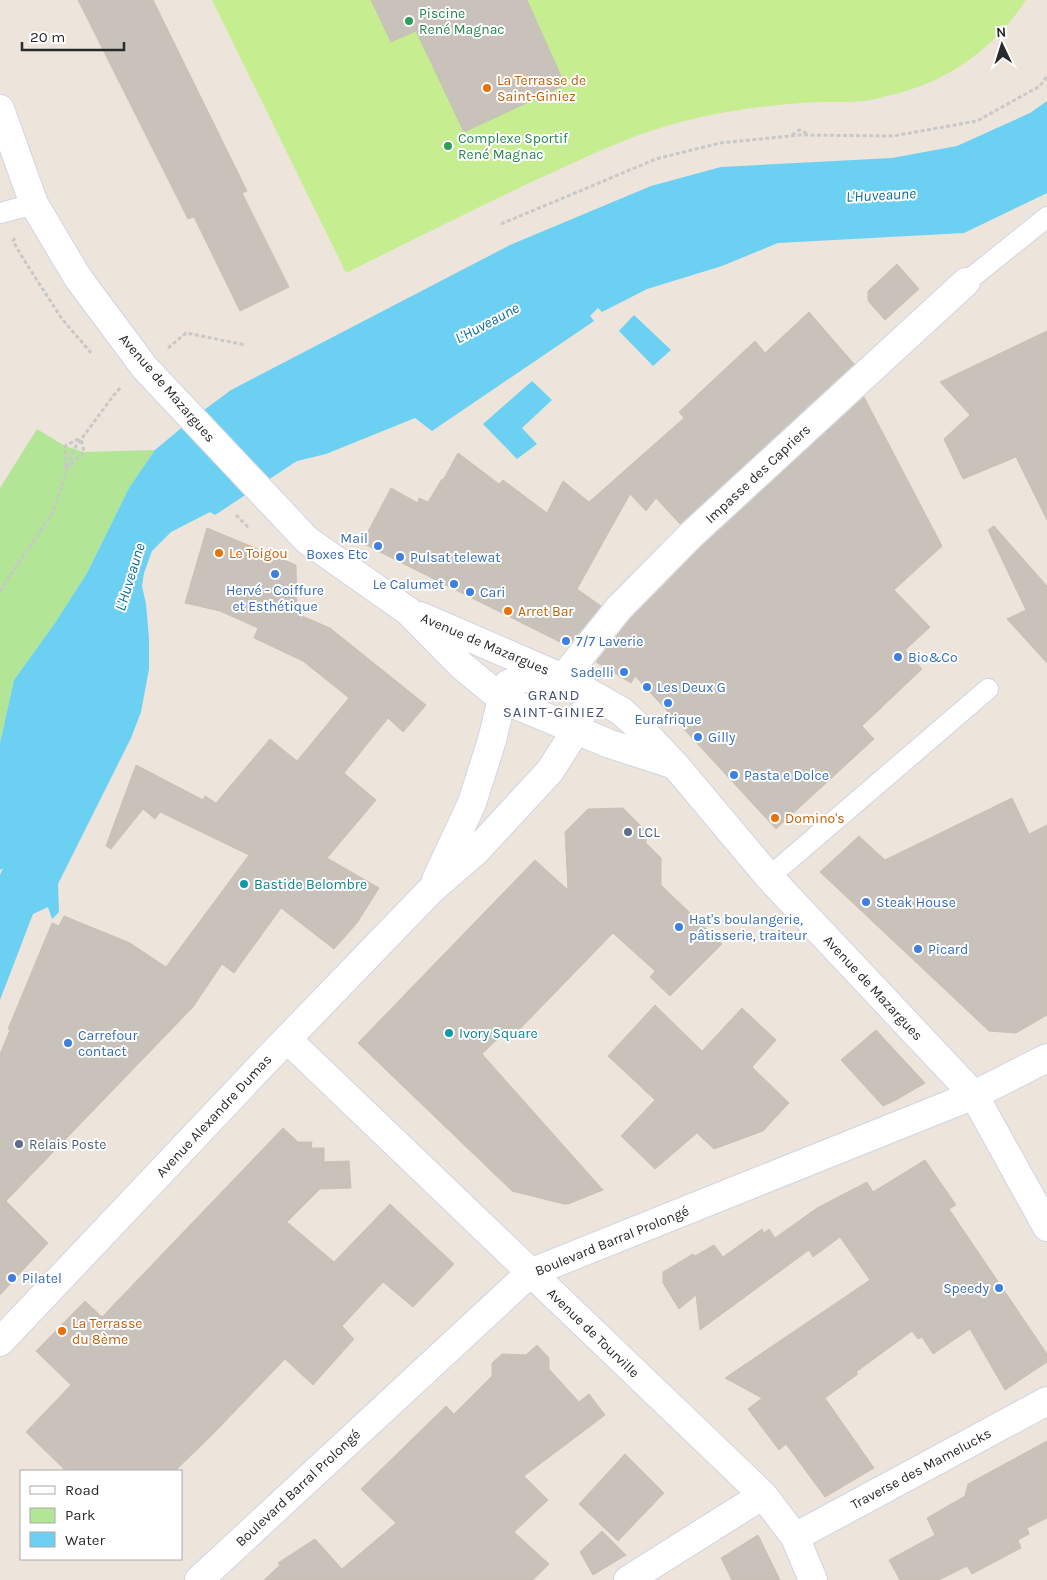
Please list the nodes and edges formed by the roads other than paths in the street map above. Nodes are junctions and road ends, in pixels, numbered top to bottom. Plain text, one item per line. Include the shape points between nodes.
1 (0, 109) edge
2 (8, 158) edge
3 (34, 204) junction
4 (0, 213) edge
5 (1047, 217) edge
6 (966, 282) joint
7 (408, 611) junction
8 (563, 678) junction
9 (988, 689) dead end
10 (502, 699) junction
11 (576, 730) junction
12 (675, 765) junction
13 (769, 877) junction
14 (431, 890) junction
15 (288, 1039) junction
16 (1047, 1058) edge
17 (974, 1095) junction
18 (1047, 1226) edge
19 (530, 1274) junction
20 (0, 1342) edge
21 (1047, 1401) edge
22 (763, 1496) junction
23 (795, 1536) junction
24 (198, 1580) edge
25 (628, 1580) edge
26 (813, 1580) edge

1 - 2 street, Avenue de Mazargues
2 - 3 street, Avenue de Mazargues
3 - 4 lane
3 - 7 street, Avenue de Mazargues via 78,278 145,368 307,540
5 - 6 lane
6 - 8 street, Impasse des Capriers via 691,535 619,608
7 - 8 street, Avenue de Mazargues
7 - 10 street, Avenue de Mazargues via 461,665
8 - 10 street, Avenue de Mazargues via 524,678 508,684
8 - 11 street, Avenue de Mazargues via 582,716
8 - 12 street, Avenue de Mazargues via 621,711
9 - 13 lane
10 - 11 street, Avenue de Mazargues
10 - 14 street, Avenue Alexandre Dumas via 472,803
11 - 12 street, Avenue de Mazargues
11 - 14 street, Avenue Alexandre Dumas via 550,771 476,851
12 - 13 street, Avenue de Mazargues
13 - 17 street, Avenue de Mazargues
14 - 15 street, Avenue Alexandre Dumas
15 - 19 street, Avenue de Tourville
15 - 20 street, Avenue Alexandre Dumas
16 - 17 street, Boulevard Barral Prolongé
17 - 18 street, Avenue de Mazargues
17 - 19 street, Boulevard Barral Prolongé
19 - 22 street, Avenue de Tourville
19 - 24 street, Boulevard Barral Prolongé
21 - 23 street, Traverse des Mamelucks
22 - 23 street, Avenue de Tourville
22 - 25 street
23 - 26 street, Avenue de Tourville

